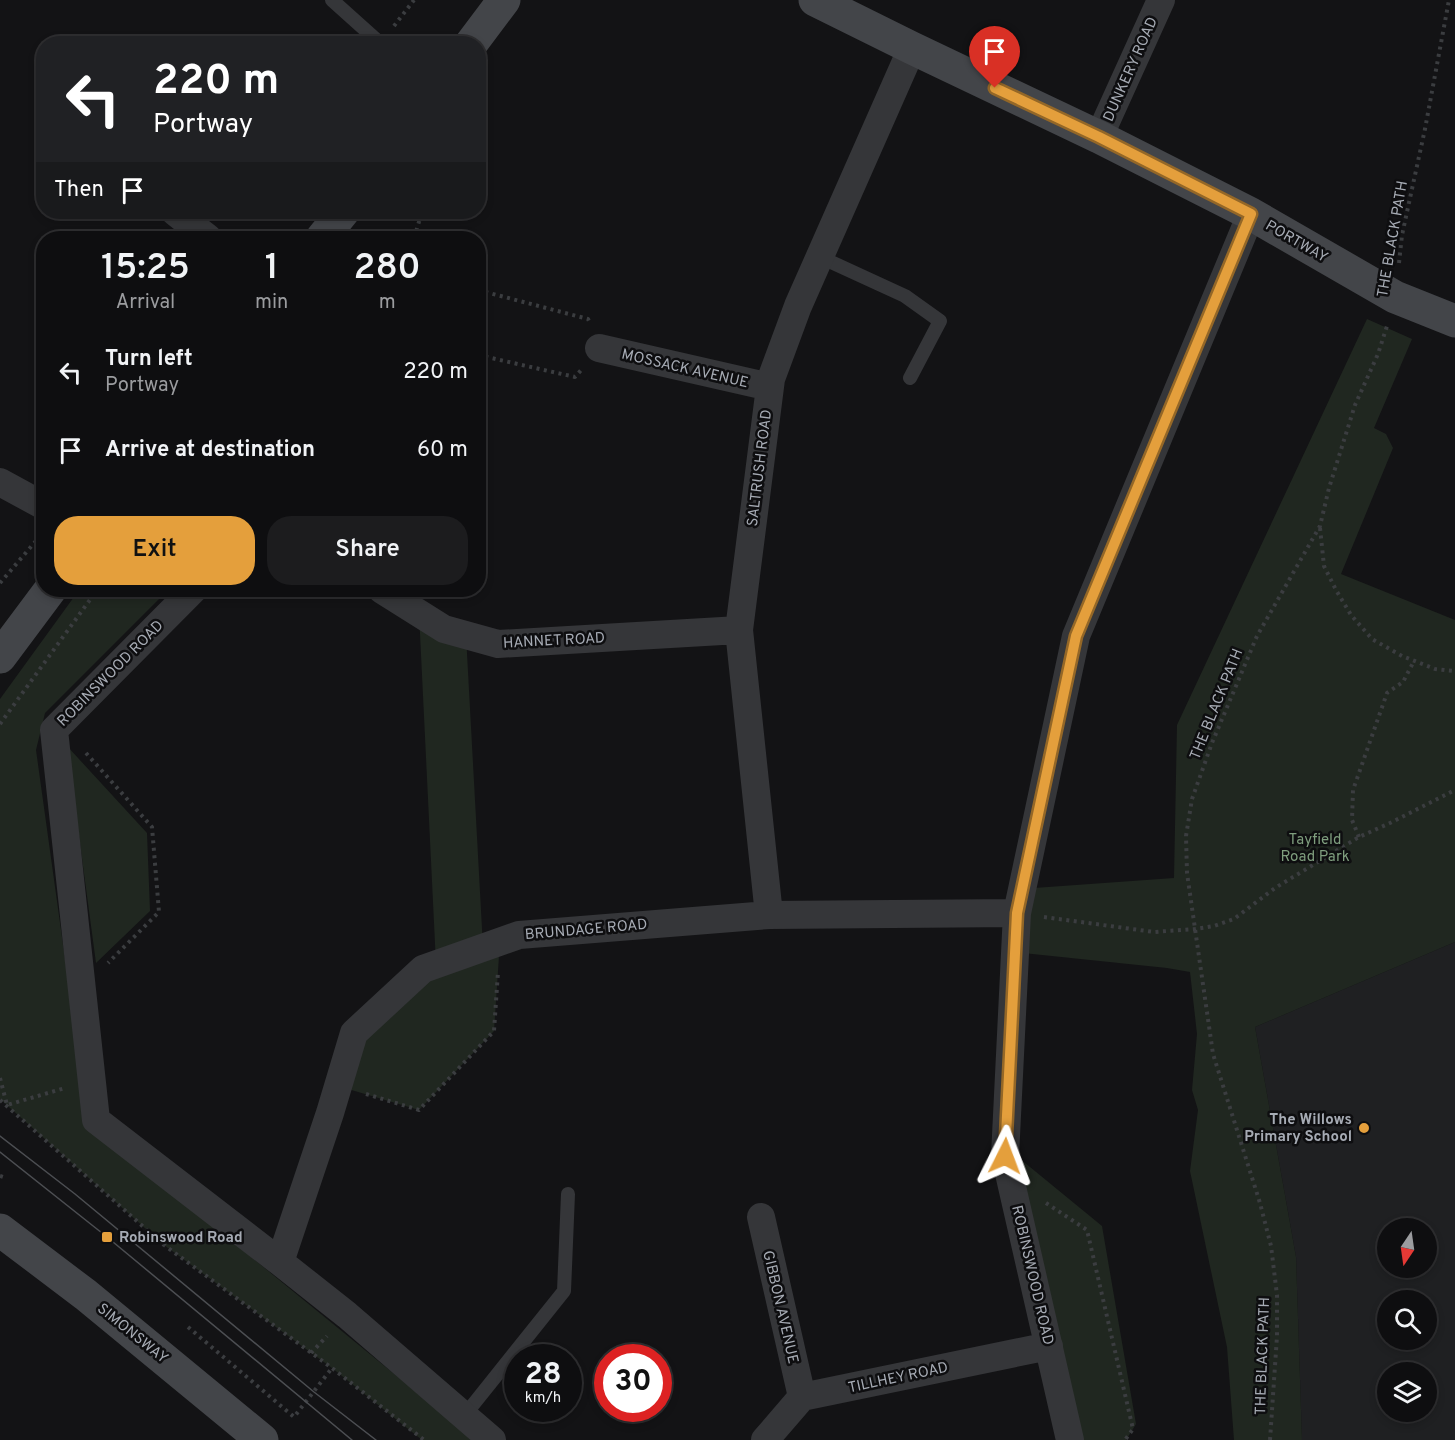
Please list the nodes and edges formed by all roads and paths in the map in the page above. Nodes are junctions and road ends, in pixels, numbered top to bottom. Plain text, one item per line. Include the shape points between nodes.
1 (332, 0) edge
2 (414, 0) edge
3 (504, 0) edge
4 (815, 0) edge
5 (1161, 0) edge
6 (1449, 0) edge
7 (380, 36) edge
8 (386, 36) edge
9 (477, 36) edge
10 (912, 48) junction
11 (1099, 137) junction
12 (1251, 214) junction
13 (184, 219) edge
14 (337, 219) edge
15 (199, 231) edge
16 (328, 231) edge
17 (820, 257) junction
18 (486, 292) edge
19 (1395, 297) junction
20 (1455, 321) edge
21 (599, 348) junction
22 (486, 357) edge
23 (910, 378) dead end
24 (770, 387) junction
25 (0, 482) edge
26 (36, 502) edge
27 (1320, 526) junction
28 (36, 541) edge
29 (0, 583) edge
30 (45, 597) edge
31 (92, 597) edge
32 (186, 597) edge
33 (393, 597) edge
34 (739, 630) junction
35 (0, 657) edge
36 (1414, 661) junction
37 (1455, 670) edge
38 (0, 724) edge
39 (54, 730) junction
40 (1455, 790) edge
41 (1359, 837) junction
42 (1017, 913) junction
43 (769, 915) junction
44 (1195, 929) junction
45 (500, 941) junction
46 (81, 984) junction
47 (0, 1078) edge
48 (91, 1081) junction
49 (338, 1086) junction
50 (0, 1100) edge
51 (6, 1105) junction
52 (1011, 1181) junction
53 (568, 1194) dead end
54 (761, 1216) dead end
55 (0, 1230) edge
56 (280, 1262) junction
57 (188, 1327) dead end
58 (1049, 1346) junction
59 (332, 1368) junction
60 (802, 1397) junction
61 (464, 1416) junction
62 (262, 1440) edge
63 (423, 1440) edge
64 (492, 1440) edge
65 (765, 1440) edge
66 (1070, 1440) edge
67 (1125, 1440) edge
68 (1270, 1440) edge

1 - 7 lane
2 - 8 path
3 - 9 street
4 - 10 street, PORTWAY
5 - 11 street, DUNKERY ROAD
6 - 19 path, THE BLACK PATH via 1402,235
10 - 11 street, PORTWAY
10 - 17 street, SALTRUSH ROAD
11 - 12 street, PORTWAY
12 - 19 street, PORTWAY
12 - 42 street, ROBINSWOOD ROAD via 1076,636
13 - 15 street
14 - 16 street
17 - 23 lane via 905,296 940,321
17 - 24 street, SALTRUSH ROAD
18 - 21 path via 588,319
19 - 20 street, PORTWAY
19 - 27 path, THE BLACK PATH via 1378,354 1355,405
21 - 22 path via 575,377
21 - 24 street, MOSSACK AVENUE
24 - 34 street, SALTRUSH ROAD
25 - 26 street
27 - 36 path via 1324,566 1352,615 1372,639
27 - 44 path, THE BLACK PATH via 1257,636 1192,799 1186,836
28 - 29 path
30 - 35 street
31 - 38 path
32 - 39 street, ROBINSWOOD ROAD
33 - 34 street, HANNET ROAD via 444,629 498,644
34 - 43 street, SALTRUSH ROAD
36 - 37 path via 1435,669
36 - 41 path via 1403,682 1387,693 1353,790 1352,820
39 - 46 street, ROBINSWOOD ROAD
39 - 46 path via 72,737 152,827 159,912
40 - 41 path
41 - 44 path via 1275,888 1234,919
42 - 43 street, BRUNDAGE ROAD
42 - 44 path via 1154,932
42 - 52 street, ROBINSWOOD ROAD via 1005,1156
43 - 45 street, BRUNDAGE ROAD via 519,934
44 - 68 path, THE BLACK PATH via 1213,1054 1271,1246 1277,1336
45 - 49 street, BRUNDAGE ROAD via 423,969 354,1033
45 - 49 path via 494,1031 420,1110
46 - 48 street, ROBINSWOOD ROAD
47 - 51 path
48 - 51 path
48 - 56 street, ROBINSWOOD ROAD via 96,1119
49 - 56 street, BRUNDAGE ROAD
50 - 51 path
51 - 59 path via 164,1245
52 - 58 street, ROBINSWOOD ROAD
52 - 67 path via 1087,1230 1133,1429
53 - 61 lane via 564,1292
54 - 60 street, GIBBON AVENUE
55 - 62 street, SIMONSWAY via 87,1295
56 - 61 street, ROBINSWOOD ROAD
57 - 59 path via 294,1417
58 - 60 street, TILLHEY ROAD
58 - 66 street, ROBINSWOOD ROAD
59 - 63 path
60 - 65 street
61 - 64 street, ROBINSWOOD ROAD

